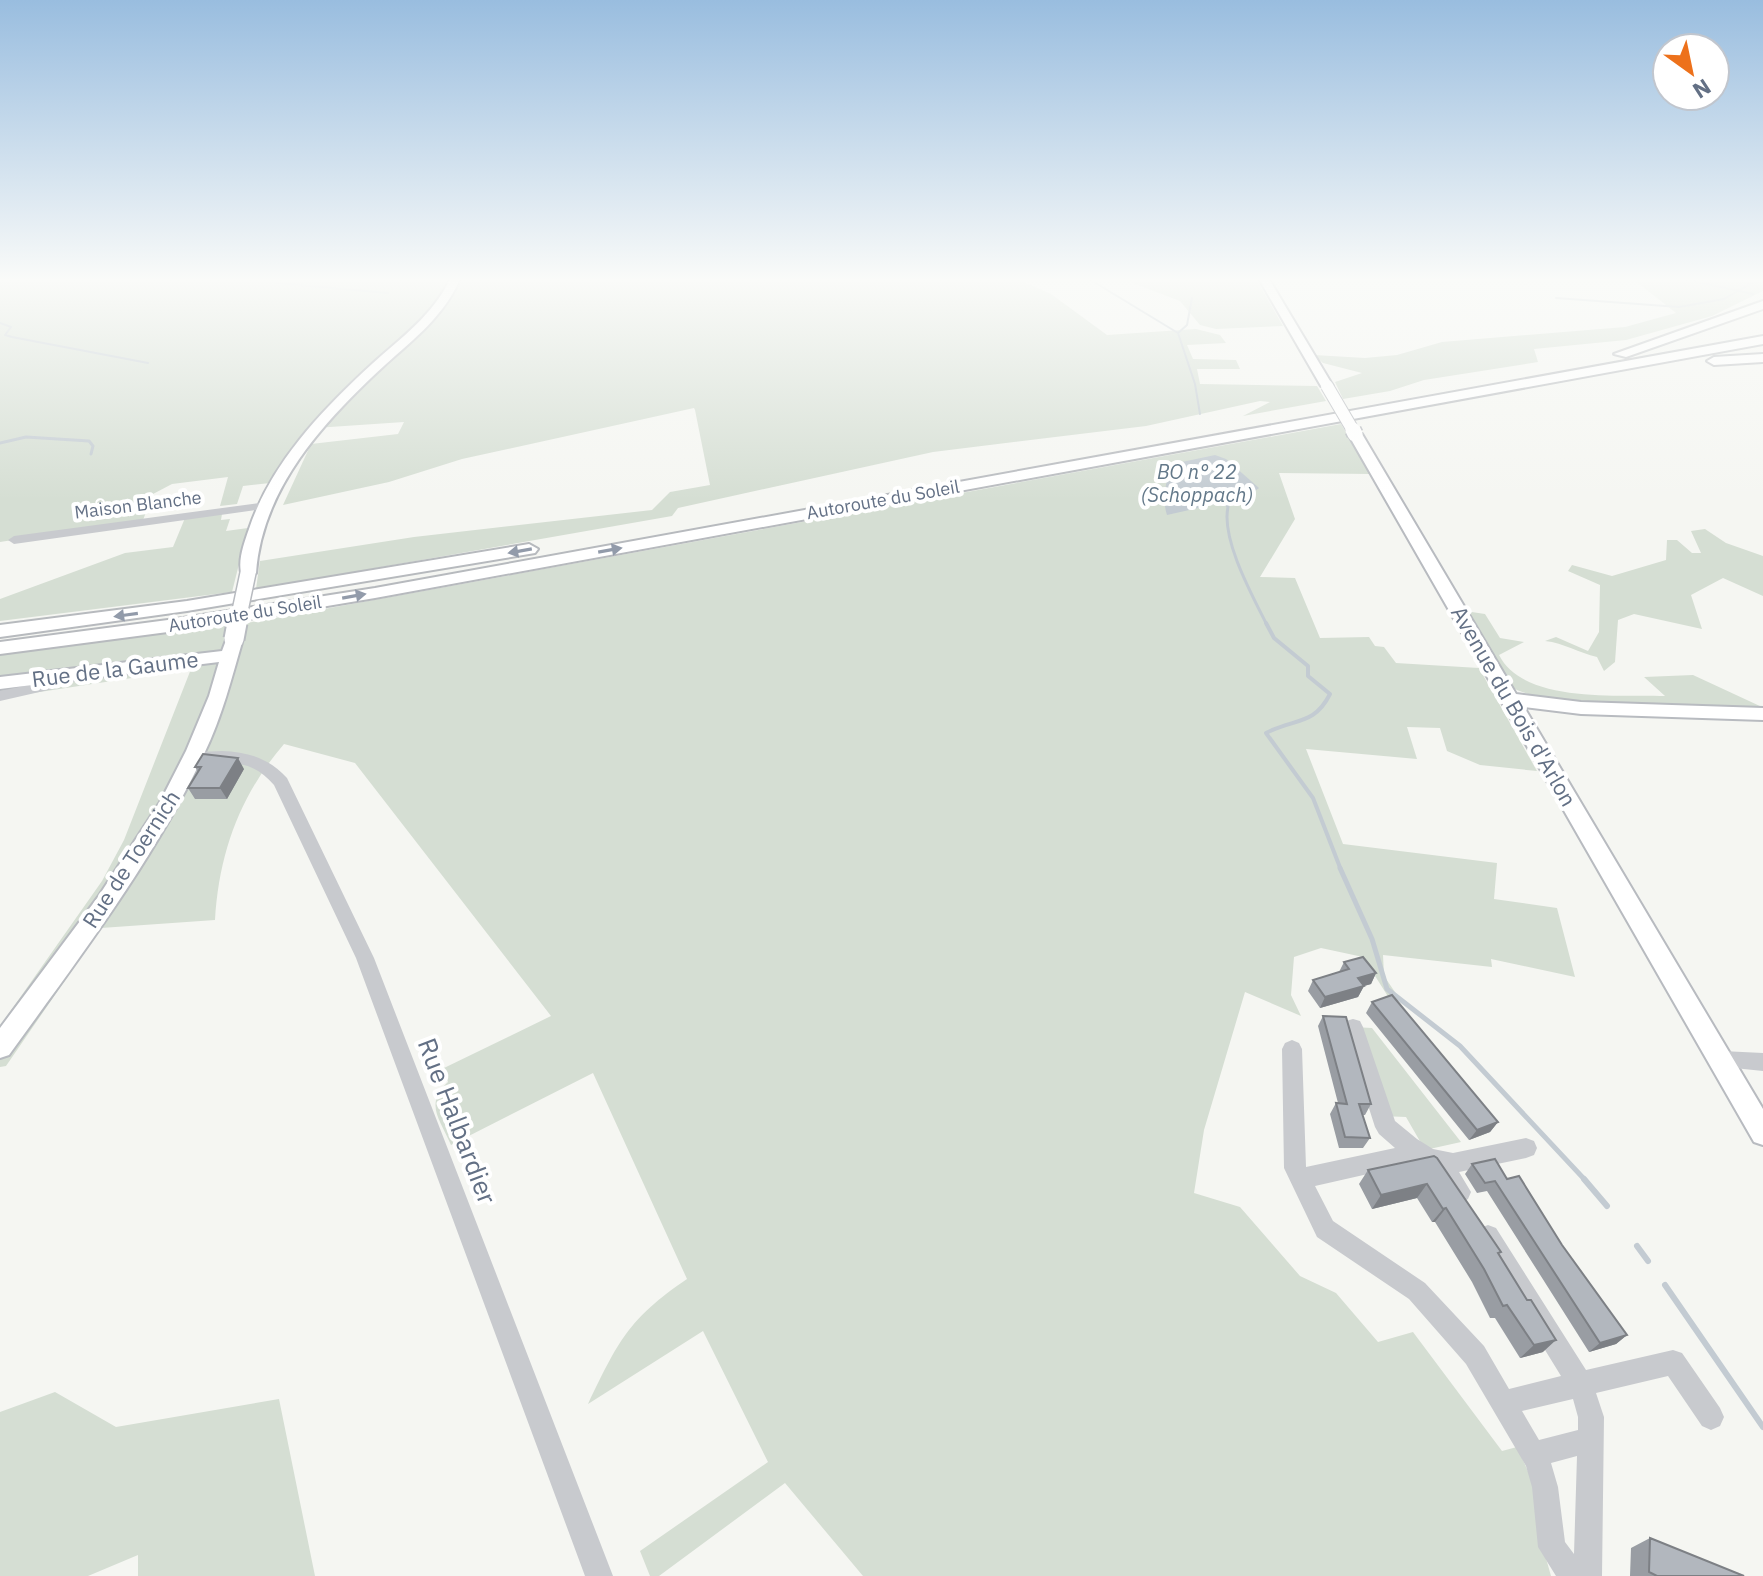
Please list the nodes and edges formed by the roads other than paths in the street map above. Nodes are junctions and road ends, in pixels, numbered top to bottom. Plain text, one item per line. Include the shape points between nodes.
1 (392, 353) edge
2 (1307, 353) edge
3 (1625, 353) edge
4 (1629, 353) edge
5 (1695, 353) edge
6 (1621, 354) junction
7 (1763, 358) edge
8 (1589, 372) junction
9 (267, 506) junction
10 (14, 540) dead end
11 (0, 631) edge
12 (233, 647) junction
13 (0, 648) edge
14 (68, 675) junction
15 (0, 683) edge
16 (0, 696) edge
17 (1512, 702) junction
18 (1581, 708) junction
19 (1554, 710) junction
20 (1763, 714) edge
21 (1532, 736) junction
22 (196, 757) junction
23 (1353, 1027) edge
24 (0, 1047) edge
25 (1292, 1049) dead end
26 (1722, 1060) junction
27 (1763, 1062) edge
28 (1763, 1133) edge
29 (1526, 1148) dead end
30 (1435, 1159) junction
31 (1299, 1179) junction
32 (1581, 1385) junction
33 (1503, 1403) junction
34 (1711, 1417) dead end
35 (1591, 1440) junction
36 (1533, 1454) junction
37 (1579, 1574) edge
38 (599, 1576) edge

1 - 9 main road via 315,428
2 - 17 main road, Avenue du Bois d'Arlon, bridge
3 - 6 highway
4 - 6 highway, Autoroute du Soleil
5 - 8 highway, Autoroute du Soleil
6 -> 11 highway, Autoroute du Soleil via 376,576
7 - 8 highway
13 -> 8 highway, Autoroute du Soleil via 375,593
9 - 10 street, Maison Blanche
9 - 12 main road, Rue de Toernich, bridge via 252,542
12 - 14 main road, Rue de la Gaume
12 - 22 main road, Rue de Toernich
14 - 15 main road, Rue de la Gaume
14 - 16 street via 52,685
17 - 18 main road
17 - 19 main road
17 - 21 main road, Avenue du Bois d'Arlon
18 - 19 main road
18 - 20 main road
19 - 21 main road via 1538,717
21 - 26 main road, Avenue du Bois d'Arlon
22 - 24 main road, Rue de Toernich via 153,833
22 - 38 street, Rue Halbardier via 235,755 260,761 281,782 365,958
23 - 30 street via 1386,1127
25 - 31 street
26 - 27 street
26 - 28 main road, Avenue du Bois d'Arlon
29 - 30 street via 1453,1163
30 - 31 street via 1412,1154
30 - 32 street
31 - 33 street via 1325,1229 1426,1301 1475,1355
32 - 33 street
32 - 34 street via 1673,1362
32 - 35 street via 1591,1417
33 - 36 street
35 - 36 street
35 - 37 street
36 - 37 street via 1545,1487 1552,1547

